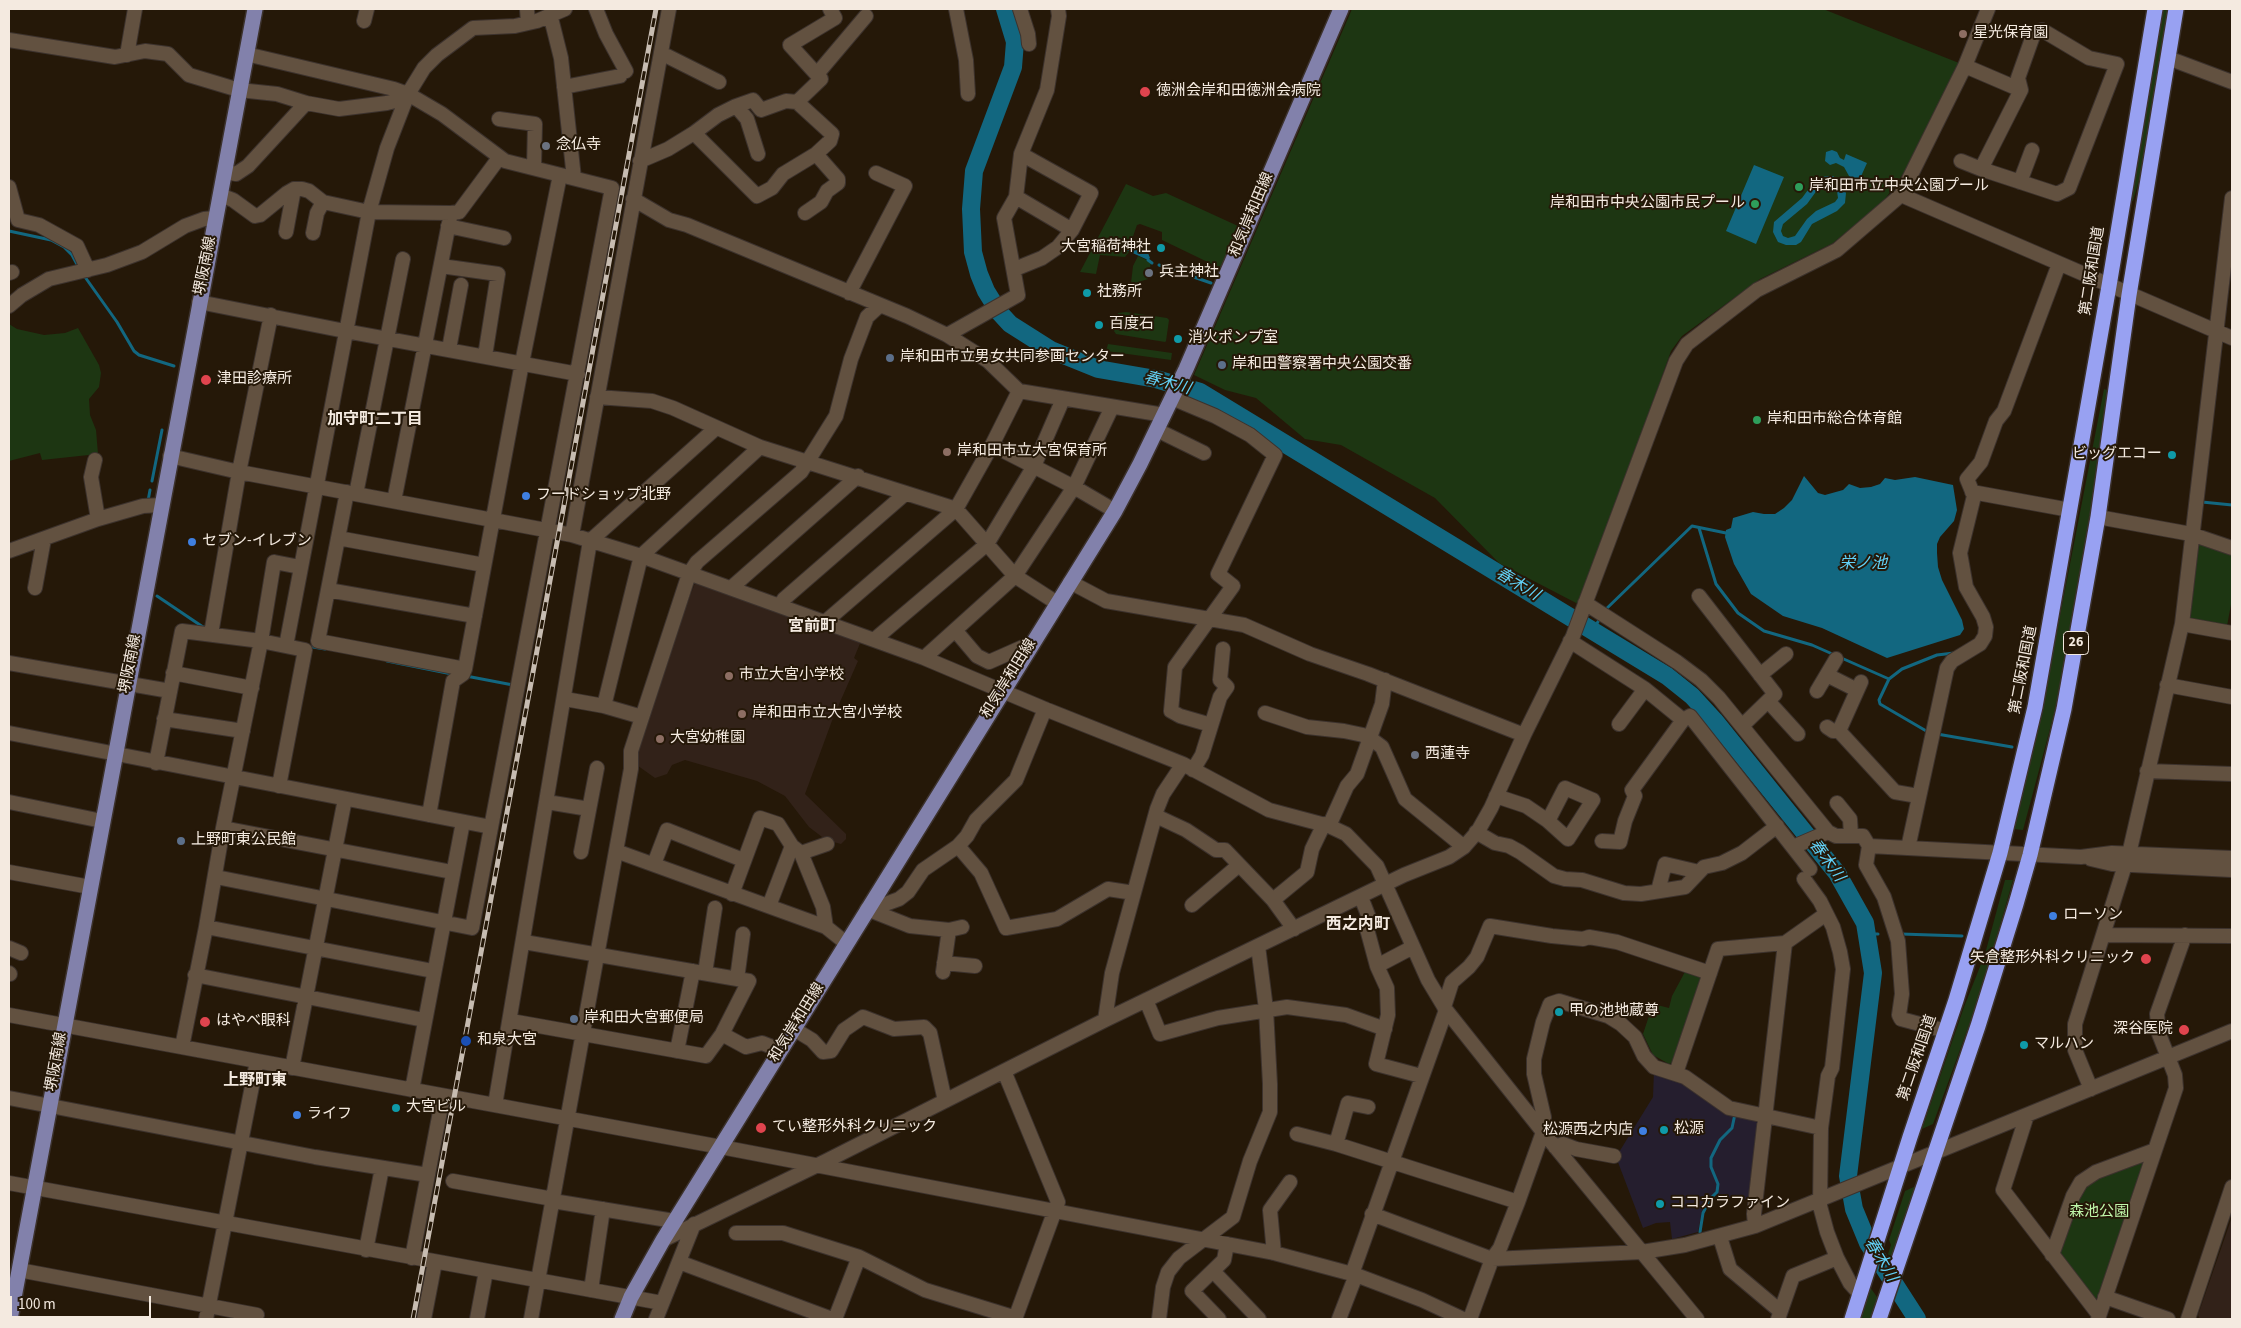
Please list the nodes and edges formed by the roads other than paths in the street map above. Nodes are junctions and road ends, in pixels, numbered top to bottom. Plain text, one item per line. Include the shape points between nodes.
1 (135, 9) edge
2 (254, 9) edge
3 (565, 9) edge
4 (596, 9) edge
5 (669, 9) edge
6 (830, 9) edge
7 (956, 9) edge
8 (1020, 9) edge
9 (1058, 9) edge
10 (1341, 9) edge
11 (1988, 9) edge
12 (2155, 9) edge
13 (2176, 9) edge
14 (550, 14) junction
15 (528, 16) edge
16 (866, 16) dead end
17 (9, 40) edge
18 (1029, 44) dead end
19 (661, 53) junction
20 (246, 54) junction
21 (126, 55) junction
22 (2168, 58) junction
23 (1965, 66) junction
24 (818, 74) junction
25 (719, 82) dead end
26 (2232, 82) edge
27 (564, 87) junction
28 (239, 90) junction
29 (2021, 90) junction
30 (968, 94) dead end
31 (408, 96) junction
32 (798, 102) junction
33 (306, 104) junction
34 (736, 106) junction
35 (499, 119) dead end
36 (694, 133) junction
37 (2032, 150) dead end
38 (758, 154) dead end
39 (816, 154) junction
40 (1022, 154) junction
41 (499, 158) junction
42 (640, 161) junction
43 (1961, 161) dead end
44 (534, 168) junction
45 (1981, 169) junction
46 (225, 172) junction
47 (876, 173) dead end
48 (567, 176) junction
49 (2020, 182) junction
50 (9, 187) edge
51 (294, 189) junction
52 (220, 195) junction
53 (1901, 195) junction
54 (1016, 196) junction
55 (2232, 198) edge
56 (633, 199) junction
57 (322, 202) junction
58 (369, 212) junction
59 (805, 213) dead end
60 (215, 218) junction
61 (450, 219) junction
62 (316, 229) dead end
63 (1072, 230) junction
64 (286, 232) dead end
65 (504, 238) dead end
66 (403, 259) dead end
67 (2059, 264) junction
68 (441, 266) junction
69 (1014, 269) junction
70 (88, 270) junction
71 (2228, 272) edge
72 (461, 285) dead end
73 (2109, 286) junction
74 (849, 293) junction
75 (2129, 295) junction
76 (199, 302) junction
77 (880, 305) junction
78 (9, 306) edge
79 (271, 315) junction
80 (2216, 330) junction
81 (345, 331) junction
82 (947, 335) junction
83 (386, 338) junction
84 (2232, 338) edge
85 (425, 344) junction
86 (449, 349) junction
87 (485, 356) junction
88 (522, 363) junction
89 (578, 374) junction
90 (1019, 391) junction
91 (597, 397) junction
92 (1172, 397) junction
93 (1063, 399) junction
94 (1112, 407) junction
95 (1164, 415) junction
96 (716, 428) junction
97 (1157, 430) junction
98 (992, 445) junction
99 (760, 447) junction
100 (1204, 453) dead end
101 (170, 456) junction
102 (95, 460) dead end
103 (807, 461) junction
104 (1034, 466) junction
105 (239, 472) junction
106 (858, 476) junction
107 (316, 486) junction
108 (1074, 487) junction
109 (1972, 492) junction
110 (352, 493) junction
111 (906, 493) junction
112 (394, 501) junction
113 (161, 505) junction
114 (956, 509) junction
115 (2070, 510) junction
116 (1115, 511) junction
117 (2098, 516) junction
118 (98, 519) junction
119 (494, 520) junction
120 (549, 530) junction
121 (2191, 534) junction
122 (572, 535) junction
123 (338, 538) junction
124 (44, 539) junction
125 (590, 541) junction
126 (987, 544) junction
127 (2232, 548) edge
128 (9, 551) edge
129 (641, 556) junction
130 (484, 565) junction
131 (300, 567) junction
132 (689, 574) junction
133 (1015, 576) junction
134 (1070, 582) junction
135 (39, 584) dead end
136 (731, 588) junction
137 (328, 590) junction
138 (1699, 596) dead end
139 (1057, 603) junction
140 (1584, 605) junction
141 (780, 606) junction
142 (475, 616) junction
143 (1209, 620) junction
144 (826, 622) junction
145 (2182, 624) junction
146 (955, 630) junction
147 (2232, 633) edge
148 (211, 634) junction
149 (875, 639) junction
150 (1571, 639) junction
151 (261, 641) junction
152 (1032, 643) junction
153 (286, 646) junction
154 (1223, 649) dead end
155 (1786, 654) dead end
156 (924, 658) junction
157 (1836, 659) dead end
158 (9, 663) edge
159 (465, 669) junction
160 (173, 673) junction
161 (1760, 675) junction
162 (1827, 675) junction
163 (1385, 680) junction
164 (128, 683) junction
165 (2167, 685) junction
166 (252, 688) junction
167 (1645, 689) junction
168 (1002, 690) junction
169 (170, 691) junction
170 (1817, 691) dead end
171 (2232, 697) edge
172 (565, 699) junction
173 (1768, 701) junction
174 (604, 706) junction
175 (1045, 709) junction
176 (1265, 713) dead end
177 (642, 717) junction
178 (164, 719) junction
179 (1683, 720) junction
180 (1619, 724) dead end
181 (1211, 725) junction
182 (1742, 726) junction
183 (243, 731) junction
184 (9, 734) edge
185 (1798, 734) dead end
186 (1524, 735) junction
187 (1369, 738) junction
188 (114, 755) junction
189 (156, 763) junction
190 (1188, 767) junction
191 (597, 768) dead end
192 (2147, 771) junction
193 (2232, 774) edge
194 (233, 778) junction
195 (279, 786) junction
196 (1496, 796) junction
197 (1918, 796) junction
198 (345, 799) junction
199 (9, 802) edge
200 (547, 802) junction
201 (1837, 803) dead end
202 (589, 809) junction
203 (429, 815) junction
204 (1156, 816) junction
205 (102, 821) junction
206 (1548, 821) dead end
207 (463, 822) junction
208 (1327, 825) junction
209 (1777, 826) junction
210 (490, 827) junction
211 (223, 828) junction
212 (1476, 832) junction
213 (1826, 833) junction
214 (1851, 835) junction
215 (1602, 841) dead end
216 (827, 844) dead end
217 (958, 846) junction
218 (1464, 846) junction
219 (1795, 846) junction
220 (1869, 846) junction
221 (1908, 848) junction
222 (797, 850) junction
223 (335, 851) junction
224 (616, 851) junction
225 (581, 852) dead end
226 (2000, 853) junction
227 (2030, 855) junction
228 (2232, 858) edge
229 (2127, 859) junction
230 (743, 860) junction
231 (654, 864) junction
232 (1239, 865) junction
233 (2232, 870) edge
234 (9, 872) edge
235 (452, 872) junction
236 (1699, 872) junction
237 (216, 877) junction
238 (1386, 884) junction
239 (90, 886) junction
240 (1658, 891) junction
241 (1134, 893) junction
242 (732, 894) junction
243 (1360, 897) junction
244 (325, 900) junction
245 (1273, 900) junction
246 (1192, 905) dead end
247 (769, 906) junction
248 (715, 908) dead end
249 (868, 910) junction
250 (1826, 914) junction
251 (443, 923) junction
252 (206, 927) junction
253 (826, 927) junction
254 (1294, 929) junction
255 (743, 934) dead end
256 (2103, 935) junction
257 (2185, 935) junction
258 (2232, 936) edge
259 (524, 942) junction
260 (846, 943) junction
261 (1785, 943) junction
262 (1258, 946) junction
263 (1413, 947) junction
264 (316, 948) junction
265 (597, 955) junction
266 (974, 966) dead end
267 (1377, 966) junction
268 (433, 971) junction
269 (699, 972) junction
270 (1710, 973) junction
271 (196, 975) junction
272 (737, 979) junction
273 (306, 998) junction
274 (1146, 1000) junction
275 (1445, 1008) junction
276 (1266, 1009) junction
277 (9, 1015) edge
278 (424, 1020) junction
279 (1105, 1020) junction
280 (511, 1021) junction
281 (64, 1025) junction
282 (794, 1029) junction
283 (1385, 1029) junction
284 (2232, 1031) edge
285 (1946, 1032) junction
286 (582, 1034) junction
287 (722, 1034) junction
288 (182, 1047) junction
289 (780, 1050) junction
290 (677, 1051) junction
291 (2168, 1057) junction
292 (257, 1061) junction
293 (292, 1068) junction
294 (1004, 1071) junction
295 (1676, 1073) junction
296 (1421, 1076) junction
297 (2091, 1089) junction
298 (412, 1090) junction
299 (443, 1096) junction
300 (9, 1098) edge
301 (945, 1101) junction
302 (495, 1105) junction
303 (49, 1106) junction
304 (1368, 1107) dead end
305 (2027, 1115) junction
306 (1765, 1116) junction
307 (568, 1119) junction
308 (1821, 1128) junction
309 (1542, 1132) junction
310 (1297, 1134) dead end
311 (240, 1142) junction
312 (1336, 1144) junction
313 (721, 1147) junction
314 (1555, 1147) junction
315 (2155, 1150) junction
316 (1934, 1152) junction
317 (1614, 1156) dead end
318 (1390, 1162) junction
319 (817, 1165) junction
320 (1900, 1166) junction
321 (382, 1168) junction
322 (428, 1175) junction
323 (453, 1182) dead end
324 (1290, 1182) dead end
325 (9, 1183) edge
326 (2232, 1187) edge
327 (34, 1188) junction
328 (553, 1200) junction
329 (1820, 1200) junction
330 (1518, 1202) junction
331 (603, 1209) junction
332 (1056, 1211) junction
333 (1372, 1214) junction
334 (674, 1221) junction
335 (223, 1223) junction
336 (694, 1224) junction
337 (1755, 1226) junction
338 (736, 1233) dead end
339 (1720, 1237) junction
340 (662, 1240) junction
341 (1202, 1240) junction
342 (1226, 1244) junction
343 (366, 1250) junction
344 (1642, 1252) junction
345 (1274, 1253) junction
346 (2052, 1255) junction
347 (859, 1257) junction
348 (412, 1258) junction
349 (1837, 1258) junction
350 (1492, 1259) junction
351 (435, 1262) junction
352 (679, 1262) junction
353 (19, 1270) junction
354 (1213, 1270) junction
355 (486, 1271) junction
356 (1354, 1274) junction
357 (538, 1280) junction
358 (1862, 1287) junction
359 (591, 1290) junction
360 (630, 1297) junction
361 (2105, 1297) junction
362 (662, 1303) junction
363 (207, 1312) edge
364 (258, 1315) dead end
365 (1779, 1315) edge
366 (1880, 1315) edge
367 (2099, 1317) edge
368 (10, 1319) edge
369 (424, 1319) edge
370 (478, 1319) edge
371 (531, 1319) edge
372 (622, 1319) edge
373 (656, 1319) edge
374 (834, 1319) edge
375 (1016, 1319) edge
376 (1159, 1319) edge
377 (1219, 1319) edge
378 (1259, 1319) edge
379 (1339, 1319) edge
380 (1463, 1319) edge
381 (1470, 1319) edge
382 (1697, 1319) edge
383 (1852, 1319) edge
384 (2168, 1319) edge
385 (2188, 1319) edge

1 - 21 street
2 - 20 main road, 堺阪南線
3 - 14 street
4 - 27 street via 623,73
5 - 19 street
6 - 24 street via 835,18 790,45
7 - 30 street via 966,60
8 - 18 street
9 - 40 street via 1047,90
10 - 92 main road, 和気岸和田線
11 - 23 street
12 - 73 highway, 第二阪和国道 / 26
13 - 22 highway, 26
14 - 15 street via 537,21
14 - 27 street
15 - 31 street via 515,26 473,28 424,68
16 - 24 street
17 - 21 street via 114,57
19 - 25 street
19 - 42 street
20 - 28 main road, 堺阪南線
20 - 31 street via 394,89
21 - 28 street via 145,51 168,54 189,75
22 - 26 street
22 - 75 highway, 26
23 - 29 street
23 - 53 street
24 - 32 street via 822,79
27 - 48 street
28 - 33 street via 277,94
28 - 46 main road, 堺阪南線
29 - 45 street
29 - 49 street via 2018,78 2021,69 2034,33 2042,30 2089,58 2117,64 2069,188 2057,194
31 - 33 street via 387,104 342,109
31 - 41 street via 442,114
31 - 58 street
32 - 34 street via 786,101 761,110 752,100
32 - 39 street via 832,134 830,141
33 - 46 street via 248,166 236,174
34 - 36 street
34 - 38 street via 747,119
35 - 44 street via 535,124
36 - 39 street via 757,196 772,188 783,174
36 - 42 street
37 - 49 street
39 - 59 street via 838,179 838,184 826,191 821,202
40 - 54 street
40 - 63 street via 1091,193
41 - 44 street
41 - 61 street via 459,212
42 - 56 street
43 - 45 street
44 - 48 street
45 - 49 street
46 - 52 main road, 堺阪南線
47 - 74 street via 905,186
48 - 88 street
48 - 89 street via 612,188
50 - 70 street via 18,220 39,225 77,246
51 - 52 street via 255,216
51 - 57 street via 309,190
51 - 64 street
52 - 60 main road, 堺阪南線
53 - 67 street
53 - 140 street via 1837,250 1757,290 1687,344 1676,362
54 - 63 street
54 - 69 street via 1004,218
55 - 71 street
56 - 74 street via 669,220
56 - 91 street
57 - 58 street
57 - 62 street
58 - 61 street
58 - 81 street
60 - 70 street via 186,226 142,252
60 - 76 main road, 堺阪南線
61 - 65 street
61 - 68 street
63 - 69 street via 1051,252
66 - 83 street
67 - 73 street
67 - 109 street via 2004,411 1996,421 1981,462 1967,479
68 - 85 street
68 - 87 street via 498,274
69 - 82 street via 1018,296
70 - 78 street via 49,279
71 - 80 street
72 - 86 street
73 - 75 street
73 - 115 highway, 第二阪和国道 / 26
74 - 77 street
75 - 80 street
75 - 117 highway, 26
76 - 79 street
76 - 101 main road, 堺阪南線
77 - 82 street
77 - 103 street via 867,317 836,416
79 - 81 street
79 - 105 street
80 - 84 street
80 - 121 street
81 - 83 street
81 - 107 street
82 - 90 street via 988,361
83 - 85 street
83 - 110 street
85 - 86 street
85 - 112 street
86 - 87 street
87 - 88 street
88 - 89 street
88 - 119 street
89 - 120 street
90 - 93 street
90 - 98 street
91 - 96 street via 652,402
91 - 122 street
92 - 95 main road, 和気岸和田線
92 - 143 street via 1250,435 1276,455 1218,574 1234,586
93 - 94 street
93 - 104 street
94 - 95 street
94 - 108 street
95 - 97 main road, 和気岸和田線
96 - 99 street
96 - 125 street
97 - 100 street
97 - 116 main road, 和気岸和田線
98 - 104 street
98 - 114 street
99 - 103 street
99 - 129 street
101 - 105 street
101 - 113 main road, 堺阪南線
102 - 118 street via 91,477
103 - 106 street
103 - 132 street via 801,472 697,562
104 - 108 street
104 - 126 street
105 - 107 street
105 - 148 street
106 - 111 street
106 - 136 street
107 - 110 street
107 - 131 street
108 - 116 street
108 - 133 street
109 - 115 street
109 - 197 street via 1974,496 1960,553 1966,587 1983,617 1985,636 1980,644 1952,661 1947,668
110 - 112 street
110 - 123 street
111 - 114 street
111 - 141 street via 784,599
112 - 119 street
113 - 118 street via 143,506
113 - 164 main road, 堺阪南線
114 - 126 street
114 - 144 street
115 - 226 highway, 第二阪和国道 / 26 via 2035,707
116 - 134 main road, 和気岸和田線
117 - 121 street
117 - 227 highway, 26 via 2064,709
118 - 124 street
119 - 120 street
119 - 130 street
120 - 122 street
120 - 210 street
121 - 127 street
121 - 145 street
122 - 125 street
123 - 130 street
123 - 137 street
124 - 128 street
124 - 135 street
125 - 129 street
125 - 172 street
126 - 133 street
126 - 149 street
129 - 132 street
129 - 174 street
130 - 142 street
131 - 151 street via 274,562
131 - 153 street
132 - 136 street
132 - 177 street
133 - 139 street
133 - 146 street
134 - 139 main road, 和気岸和田線
134 - 143 street via 1106,601
136 - 141 street
137 - 142 street
137 - 159 street via 318,641
138 - 161 street
139 - 152 main road, 和気岸和田線
140 - 150 street
140 - 182 street via 1701,680
141 - 144 street
142 - 159 street
143 - 163 street via 1244,625 1310,654
143 - 181 street via 1175,667 1171,711
144 - 149 street
145 - 147 street
145 - 165 street
146 - 152 street via 977,656 989,662
146 - 156 street
148 - 151 street
148 - 160 street via 182,631
149 - 156 street
150 - 167 street
150 - 186 street
151 - 153 street
151 - 166 street
152 - 168 main road, 和気岸和田線
153 - 195 street via 306,650
154 - 181 street via 1220,680 1227,686
155 - 161 street
156 - 168 street
157 - 162 street
158 - 164 street
159 - 203 street via 453,681
160 - 166 street
160 - 169 street
161 - 173 street via 1775,694
162 - 170 street
162 - 197 street via 1859,686 1833,729 1894,792
163 - 186 street
163 - 187 street via 1382,704
164 - 169 street
164 - 188 main road, 堺阪南線
165 - 171 street
165 - 192 street
166 - 183 street
167 - 179 street
167 - 180 street
168 - 175 street
168 - 249 main road, 和気岸和田線
169 - 178 street
172 - 174 street
172 - 200 street
173 - 182 street
173 - 185 street
174 - 177 street
175 - 190 street
175 - 217 street via 1016,780 976,820
176 - 187 street via 1308,727 1328,728
177 - 224 street via 631,751 631,769
178 - 183 street
178 - 189 street
179 - 209 street via 1690,716 1697,723
179 - 215 street via 1632,790 1635,796 1620,842
181 - 190 street via 1202,755
182 - 213 street
183 - 194 street
184 - 188 street
186 - 196 street
187 - 208 street via 1357,774 1347,786
187 - 218 street via 1382,747 1405,798
188 - 189 street
188 - 205 main road, 堺阪南線
189 - 194 street
190 - 204 street via 1163,794
190 - 208 street via 1269,810
191 - 202 street
192 - 193 street
192 - 229 street
194 - 195 street
194 - 211 street
195 - 198 street
196 - 206 street via 1526,806
196 - 212 street
197 - 221 street
198 - 203 street
198 - 223 street
199 - 205 street
200 - 202 street
200 - 259 street
201 - 214 street via 1850,819
202 - 225 street
203 - 207 street
204 - 232 street via 1186,830 1216,850 1225,850
204 - 241 street
205 - 239 main road, 堺阪南線
207 - 210 street
207 - 235 street
208 - 238 street via 1346,834 1377,866
208 - 245 street via 1312,849 1307,872
209 - 219 street
209 - 236 street via 1742,853 1704,867
210 - 251 street via 472,928
211 - 223 street
211 - 237 street
212 - 218 street
212 - 240 street via 1520,852 1554,876 1582,880 1624,893
213 - 214 street
213 - 219 street
214 - 220 street via 1862,836
216 - 222 street
217 - 241 street via 981,873 1006,928 1057,919 1108,889
217 - 249 street via 923,870 908,892
218 - 238 street via 1449,857
219 - 250 street
220 - 221 street
220 - 285 street via 1866,865 1884,897 1898,941 1902,994 1899,1015 1901,1019
221 - 226 street
222 - 230 street via 778,824 760,818
222 - 247 street
222 - 253 street via 823,907
223 - 235 street
223 - 244 street
224 - 231 street
224 - 265 street
226 - 227 street
226 - 285 highway, 第二阪和国道 / 26
227 - 229 street
227 - 316 highway, 26 via 1978,1026
228 - 229 street
229 - 233 street
229 - 256 street
230 - 231 street via 667,830
230 - 242 street
231 - 242 street
232 - 245 street
232 - 246 street
234 - 239 street
235 - 251 street
236 - 240 street via 1685,887
236 - 240 street via 1665,864
237 - 244 street
237 - 252 street
238 - 243 street
238 - 263 street
239 - 281 main road, 堺阪南線
241 - 279 street via 1112,973
242 - 247 street
243 - 254 street
243 - 267 street via 1368,916 1367,929
244 - 251 street
244 - 264 street
245 - 254 street
247 - 253 street
248 - 269 street
249 - 260 main road, 和気岸和田線
249 - 266 street via 910,926 956,928 944,967
250 - 261 street
250 - 308 street via 1843,969 1832,1068
251 - 268 street
252 - 264 street
252 - 271 street
253 - 260 street
254 - 262 street
255 - 272 street
256 - 257 street
256 - 297 street via 2075,1024 2075,1050
257 - 258 street
257 - 291 street via 2157,1014 2159,1034
259 - 265 street
259 - 280 street
260 - 282 main road, 和気岸和田線
261 - 270 street via 1718,949
261 - 306 street
262 - 274 street
262 - 276 street
263 - 267 street
263 - 275 street
264 - 268 street
264 - 273 street
265 - 269 street
265 - 286 street
267 - 283 street via 1387,988
268 - 278 street
269 - 272 street
269 - 290 street
270 - 275 street via 1617,942 1490,926 1477,957 1452,982
270 - 295 street
271 - 273 street
271 - 288 street
272 - 287 street via 749,981
273 - 278 street
273 - 293 street
274 - 276 street via 1160,1034
274 - 279 street
275 - 296 street
275 - 309 street
276 - 283 street via 1287,1007 1346,1015
276 - 341 street via 1270,1112 1250,1161 1233,1217
277 - 281 street
278 - 298 street
279 - 294 street
280 - 286 street
280 - 302 street
281 - 288 street
281 - 303 main road, 堺阪南線
282 - 289 main road, 和気岸和田線
282 - 301 street via 812,1040 823,1052 831,1051 844,1030 863,1017 894,1029 924,1028 930,1034
283 - 296 street via 1376,1064
284 - 291 street
285 - 320 highway, 第二阪和国道 / 26
286 - 290 street
286 - 307 street
287 - 289 street via 746,1047 762,1043
287 - 290 street via 706,1056
288 - 292 street
289 - 313 main road, 和気岸和田線
291 - 297 street
291 - 315 street via 2176,1088
292 - 293 street
292 - 311 street
293 - 298 street
294 - 301 street
294 - 332 street via 1058,1202
295 - 306 street via 1729,1108
295 - 309 street via 1654,1067 1644,1056 1635,1037 1608,1016 1559,1001 1550,1004 1534,1060 1544,1116
296 - 318 street
297 - 305 street
298 - 299 street
299 - 302 street
299 - 322 street
300 - 303 street
301 - 319 street
302 - 307 street
303 - 311 street
303 - 327 main road, 堺阪南線
304 - 312 street via 1348,1103
305 - 316 street
305 - 346 street via 2003,1190
306 - 308 street
306 - 337 street
307 - 313 street
307 - 328 street
308 - 329 street
309 - 314 street
309 - 330 street
310 - 312 street
311 - 321 street
311 - 335 street
312 - 318 street
313 - 319 street
313 - 334 main road, 和気岸和田線
314 - 317 street via 1563,1144
314 - 344 street
315 - 346 street via 2096,1172 2082,1182 2073,1196
315 - 361 street
316 - 320 street
316 - 366 highway, 26
318 - 330 street
318 - 333 street
319 - 332 street
319 - 336 street
320 - 329 street
320 - 358 highway, 第二阪和国道 / 26
321 - 322 street
321 - 343 street
322 - 348 street
323 - 328 street
324 - 345 street via 1270,1210
325 - 327 street
326 - 385 street
327 - 335 street
327 - 353 main road, 堺阪南線
328 - 331 street
328 - 357 street
329 - 337 street
329 - 349 street
330 - 350 street via 1500,1248
331 - 334 street
331 - 359 street
332 - 341 street
332 - 375 street
333 - 350 street
333 - 356 street
334 - 340 main road, 和気岸和田線
335 - 343 street
335 - 363 street
336 - 340 street
336 - 352 street
337 - 339 street
338 - 347 street via 783,1233
339 - 344 street
339 - 365 street via 1730,1269
340 - 360 main road, 和気岸和田線
341 - 342 street
341 - 376 street via 1183,1254 1168,1272
342 - 345 street
342 - 354 street via 1224,1260
343 - 348 street
344 - 350 street
344 - 382 street
345 - 356 street
346 - 367 street
347 - 374 street
347 - 375 street via 925,1290
348 - 351 street
349 - 358 street via 1850,1283
349 - 365 street via 1793,1276
350 - 381 street
351 - 355 street
351 - 369 street
352 - 362 street
352 - 374 street
353 - 363 street
353 - 368 main road, 堺阪南線
354 - 377 street via 1192,1290
354 - 378 street
355 - 357 street
355 - 370 street
356 - 379 street
356 - 380 street
357 - 359 street
357 - 371 street
358 - 383 highway, 第二阪和国道 / 26
359 - 360 street
360 - 362 street
360 - 372 main road, 和気岸和田線
361 - 367 street
361 - 384 street
362 - 373 street
363 - 364 street

